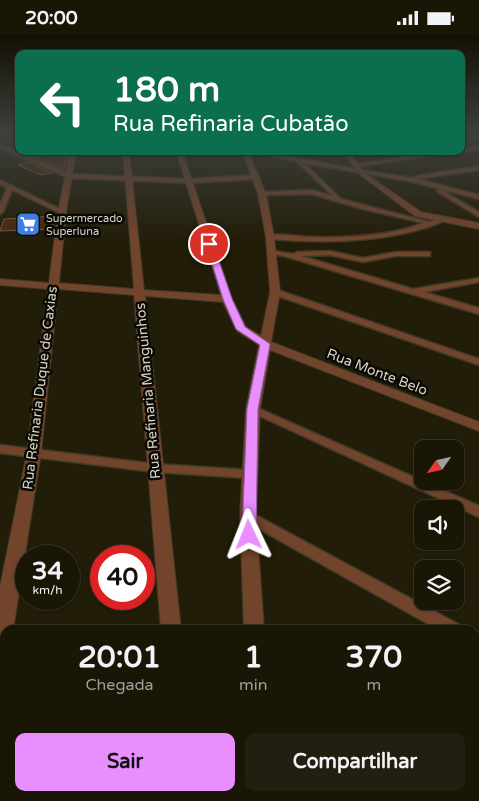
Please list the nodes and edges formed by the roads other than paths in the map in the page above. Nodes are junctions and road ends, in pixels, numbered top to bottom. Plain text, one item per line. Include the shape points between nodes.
1 (60, 170) edge
2 (127, 170) edge
3 (185, 170) edge
4 (253, 170) edge
5 (309, 170) edge
6 (348, 170) edge
7 (468, 170) edge
8 (66, 172) junction
9 (360, 172) junction
10 (256, 177) junction
11 (128, 178) junction
12 (409, 179) junction
13 (189, 181) junction
14 (0, 182) edge
15 (430, 184) junction
16 (10, 187) junction
17 (479, 193) edge
18 (262, 194) junction
19 (470, 194) junction
20 (479, 197) edge
21 (341, 201) junction
22 (459, 202) junction
23 (0, 212) edge
24 (62, 212) junction
25 (479, 215) edge
26 (443, 219) junction
27 (431, 223) junction
28 (479, 226) edge
29 (270, 237) junction
30 (271, 252) junction
31 (286, 254) junction
32 (428, 254) dead end
33 (479, 280) edge
34 (0, 282) edge
35 (53, 285) junction
36 (414, 291) junction
37 (139, 292) junction
38 (275, 293) junction
39 (227, 299) junction
40 (479, 311) edge
41 (265, 344) junction
42 (479, 362) edge
43 (253, 409) junction
44 (479, 427) edge
45 (0, 449) edge
46 (34, 453) junction
47 (155, 468) junction
48 (249, 474) junction
49 (479, 512) edge
50 (248, 516) junction
51 (4, 625) edge
52 (171, 625) edge
53 (254, 625) edge
54 (445, 625) edge

1 - 8 street
2 - 11 street, Rua Refinaria Manguinhos
3 - 13 street, Rua Monte Belo
4 - 10 street
5 - 21 street
6 - 9 street
7 - 12 street
8 - 11 street
8 - 24 street, Rua Refinaria Duque de Caxias
9 - 12 street
9 - 26 street via 418,214
10 - 13 street
10 - 18 street
11 - 13 street
11 - 37 street, Rua Refinaria Manguinhos
12 - 15 street
13 - 39 street, Rua Monte Belo
14 - 16 street
15 - 19 street
15 - 22 street
16 - 23 street
16 - 24 street
17 - 19 street
18 - 21 street via 312,192
18 - 29 street
19 - 20 street
20 - 22 street
21 - 27 street
22 - 25 street
24 - 35 street, Rua Refinaria Duque de Caxias
26 - 27 street
26 - 28 street
27 - 29 street via 361,238 312,241
29 - 30 street
30 - 31 street
30 - 38 street
31 - 32 street via 330,253 363,260 396,254
31 - 36 street
33 - 36 street
34 - 35 street
35 - 37 street
35 - 46 street, Rua Refinaria Duque de Caxias
36 - 40 street
37 - 39 street
37 - 47 street, Rua Refinaria Manguinhos
38 - 41 street
38 - 42 street
39 - 41 street, Rua Monte Belo via 241,329
41 - 43 street
41 - 44 street, Rua Monte Belo
43 - 48 street
43 - 49 street
45 - 46 street
46 - 47 street
46 - 51 street, Rua Refinaria Duque de Caxias
47 - 48 street
47 - 52 street, Rua Refinaria Manguinhos
48 - 50 street
50 - 53 street
50 - 54 street

